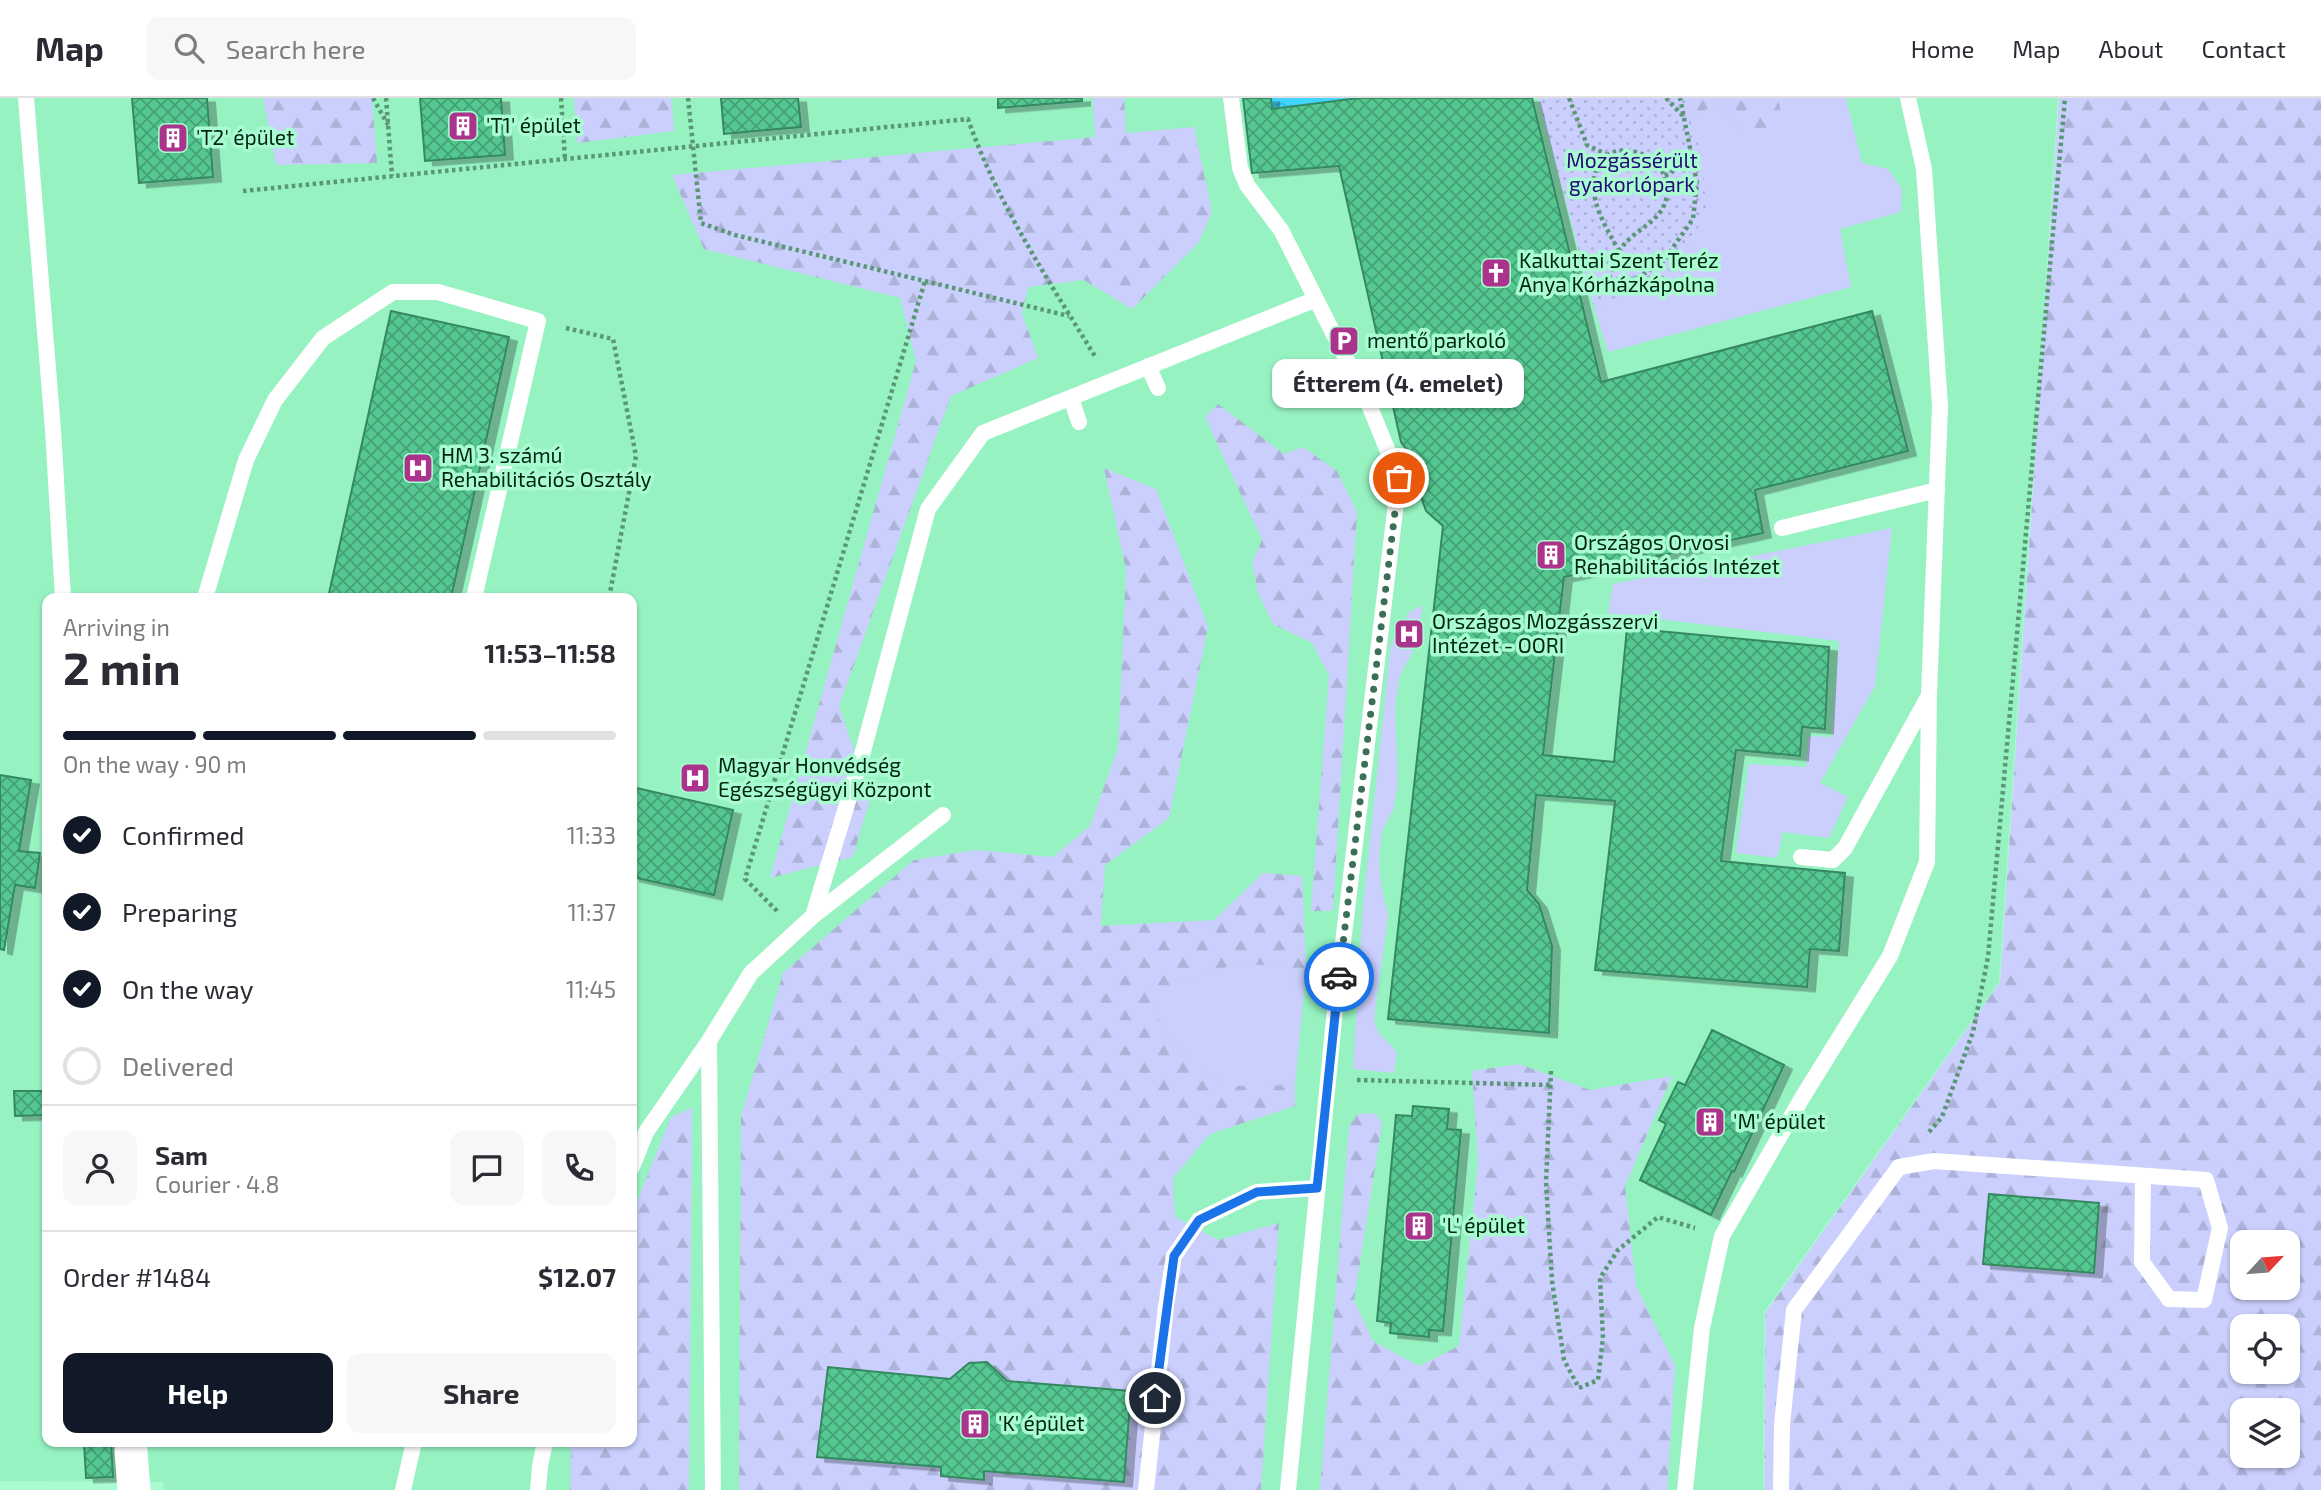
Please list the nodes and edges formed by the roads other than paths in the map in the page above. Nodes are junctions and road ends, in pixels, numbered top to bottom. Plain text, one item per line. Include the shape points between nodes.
1 (26, 98) edge
2 (1231, 98) edge
3 (1908, 98) edge
4 (1314, 300) junction
5 (1148, 366) junction
6 (1158, 388) dead end
7 (1071, 398) junction
8 (1079, 422) dead end
9 (1937, 490) junction
10 (1782, 528) dead end
11 (63, 593) edge
12 (206, 593) edge
13 (475, 593) edge
14 (1929, 695) junction
15 (943, 816) dead end
16 (1801, 857) dead end
17 (813, 916) junction
18 (709, 1041) junction
19 (637, 1154) edge
20 (2143, 1176) junction
21 (1317, 1188) junction
22 (130, 1447) edge
23 (413, 1447) edge
24 (544, 1447) edge
25 (134, 1490) edge
26 (403, 1490) edge
27 (538, 1490) edge
28 (713, 1490) edge
29 (1146, 1490) edge
30 (1288, 1490) edge
31 (1685, 1490) edge
32 (1781, 1490) edge

1 - 11 lane
2 - 4 lane via 1240,168 1247,185 1281,230
3 - 9 lane via 1924,169 1940,406
4 - 5 lane
4 - 21 lane via 1367,400 1399,478
5 - 6 lane
5 - 7 lane
7 - 8 lane
7 - 17 lane via 983,433 928,509
9 - 10 lane
9 - 14 lane
12 - 13 lane via 246,460 275,400 323,338 393,292 438,292 538,321
14 - 16 lane via 1845,848 1833,860
14 - 31 lane via 1927,862 1890,956 1721,1236 1702,1328
15 - 17 lane
17 - 18 lane via 751,974
18 - 19 lane via 646,1132
18 - 28 lane
20 - 20 lane via 2206,1180 2220,1228 2204,1300 2169,1299 2142,1262
20 - 32 lane via 1934,1161 1899,1167 1794,1310 1782,1424
21 - 29 lane via 1257,1192 1199,1220 1174,1256
21 - 30 lane
22 - 25 street
23 - 26 lane
24 - 27 lane

